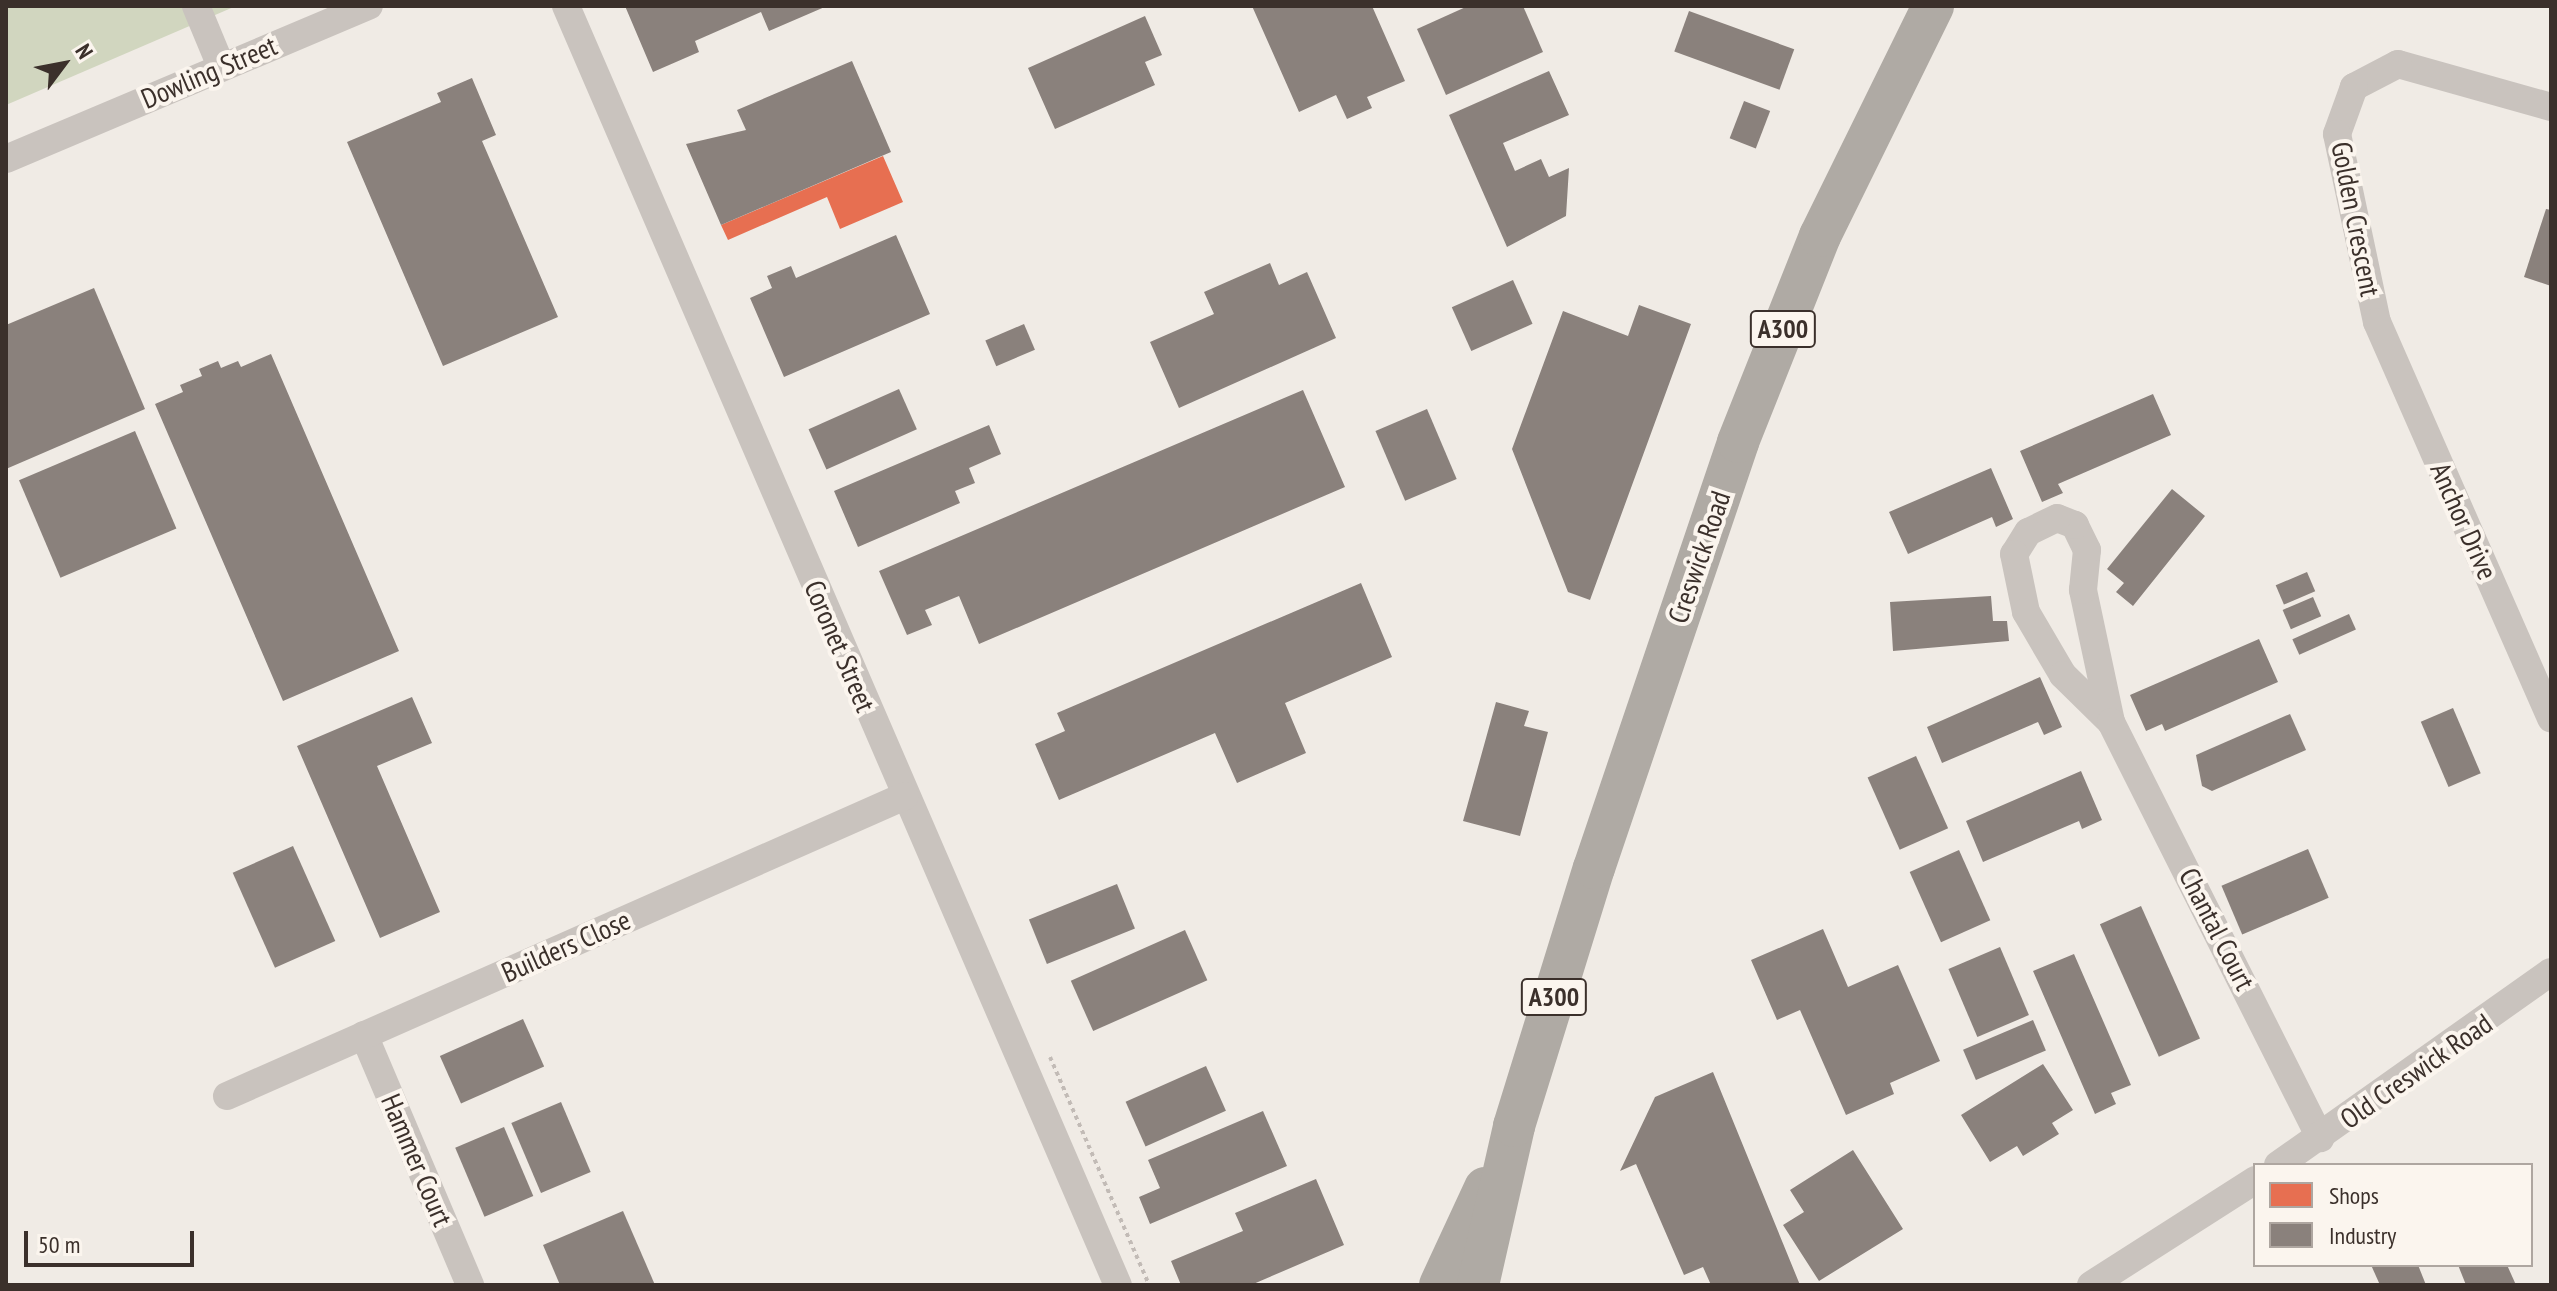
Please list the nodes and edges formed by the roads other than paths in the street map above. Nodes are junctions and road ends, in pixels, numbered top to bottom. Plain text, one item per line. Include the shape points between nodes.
1 (196, 6) edge
2 (369, 6) edge
3 (566, 6) edge
4 (1933, 6) edge
5 (221, 66) junction
6 (2551, 107) edge
7 (6, 159) edge
8 (2377, 322) joint
9 (2551, 719) edge
10 (2111, 722) junction
11 (905, 796) junction
12 (2551, 972) edge
13 (364, 1035) junction
14 (227, 1096) dead end
15 (1514, 1126) junction
16 (2320, 1138) junction
17 (2281, 1163) edge
18 (2253, 1181) edge
19 (470, 1285) edge
20 (1118, 1285) edge
21 (1440, 1285) edge
22 (1478, 1285) edge
23 (2091, 1285) edge

1 - 5 street
2 - 5 street, Dowling Street
3 - 11 street, Coronet Street
4 - 15 highway, Creswick Road / A300 via 1820,236 1738,442
5 - 7 street, Dowling Street
6 - 8 street, Golden Crescent via 2398,64 2354,87 2337,134
8 - 9 street, Anchor Drive
10 - 10 street, Chantal Court via 2063,675 2015,578 2014,554 2028,532 2057,518 2075,525 2087,550 2083,590
10 - 16 street, Chantal Court
11 - 13 street, Builders Close
11 - 20 street, Coronet Street
12 - 16 street, Old Creswick Road
13 - 14 street, Builders Close
13 - 19 street, Hammer Court
15 - 21 highway, Creswick Road / A300
15 - 22 highway, Creswick Road / A300
16 - 17 street, Old Creswick Road
18 - 23 street

